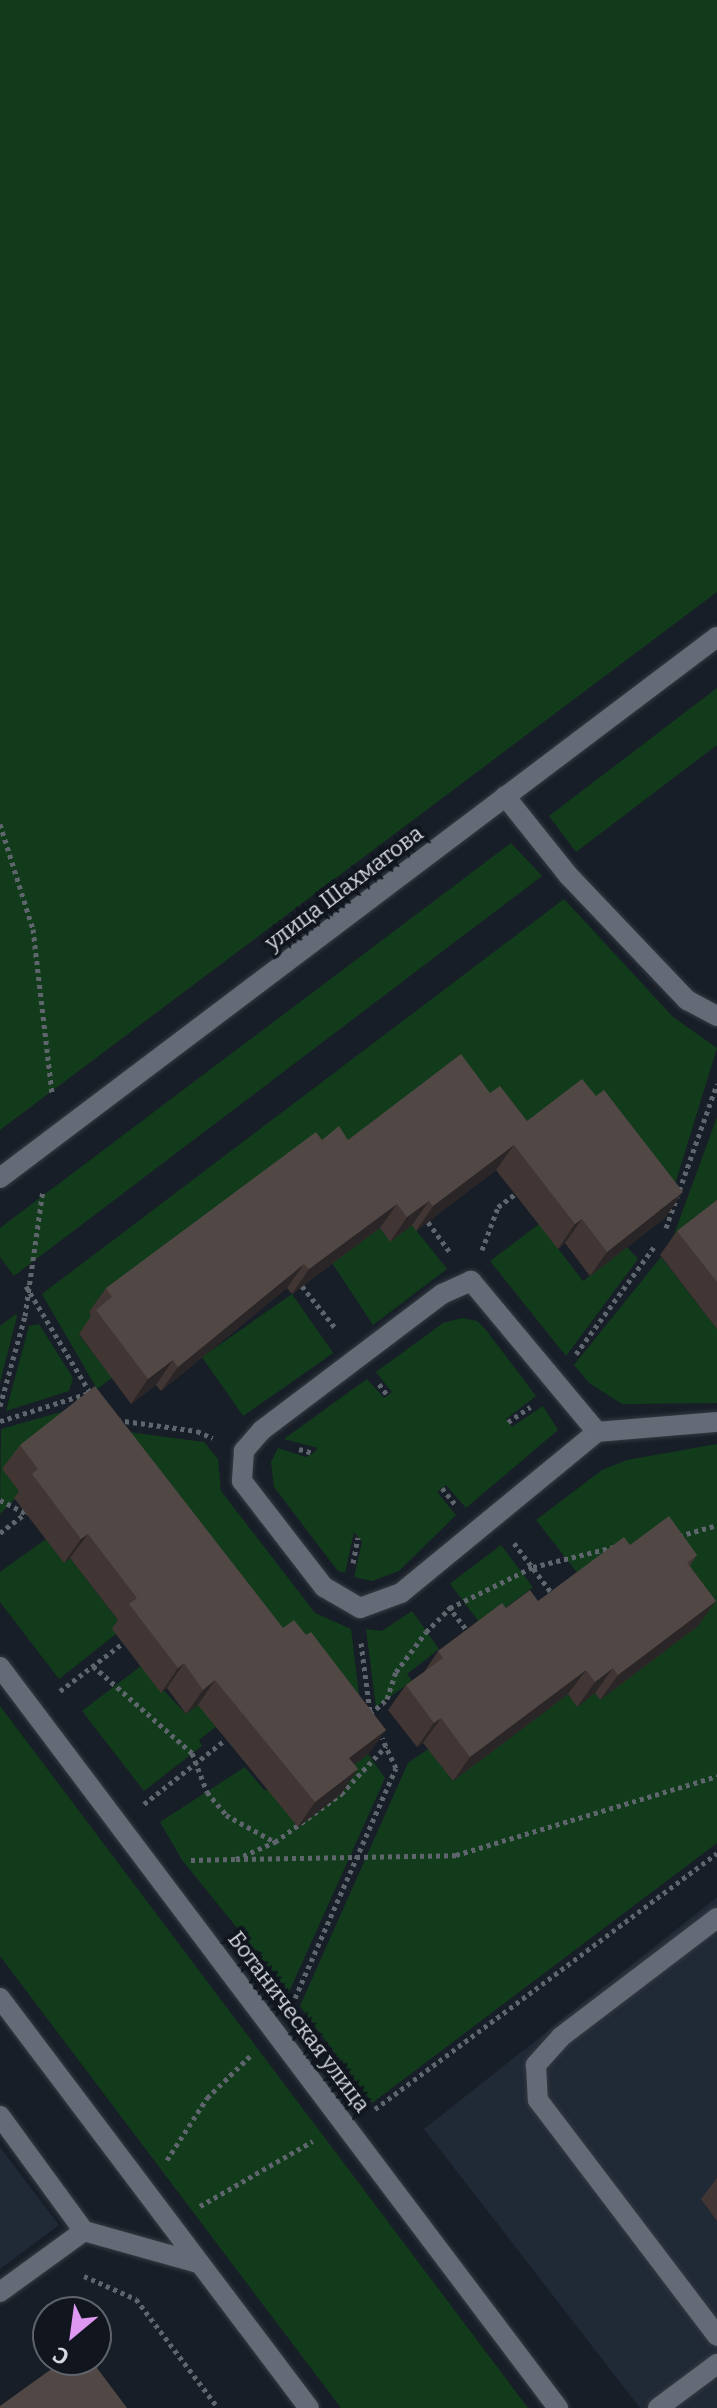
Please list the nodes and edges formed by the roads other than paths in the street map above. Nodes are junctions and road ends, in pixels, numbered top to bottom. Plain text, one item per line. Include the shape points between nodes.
1 (717, 637) edge
2 (505, 796) junction
3 (717, 1016) edge
4 (0, 1178) edge
5 (717, 1422) edge
6 (597, 1432) junction
7 (0, 1667) edge
8 (717, 1918) edge
9 (0, 1998) edge
10 (0, 2116) edge
11 (84, 2231) junction
12 (198, 2263) junction
13 (0, 2292) edge
14 (717, 2336) edge
15 (717, 2364) edge
16 (309, 2408) edge
17 (558, 2408) edge
18 (658, 2408) edge

1 - 2 street, улица Шахматова
2 - 3 street via 568,875 687,1000
2 - 4 street, улица Шахматова
5 - 6 street
6 - 6 street via 546,1391 471,1281 430,1303 262,1430 244,1451 242,1481 324,1587 360,1608 401,1593
7 - 17 street, Ботаническая улица
8 - 14 street via 561,2037 536,2065 538,2100
9 - 12 street
10 - 11 street
11 - 12 street
11 - 13 street
12 - 16 street
15 - 18 street

